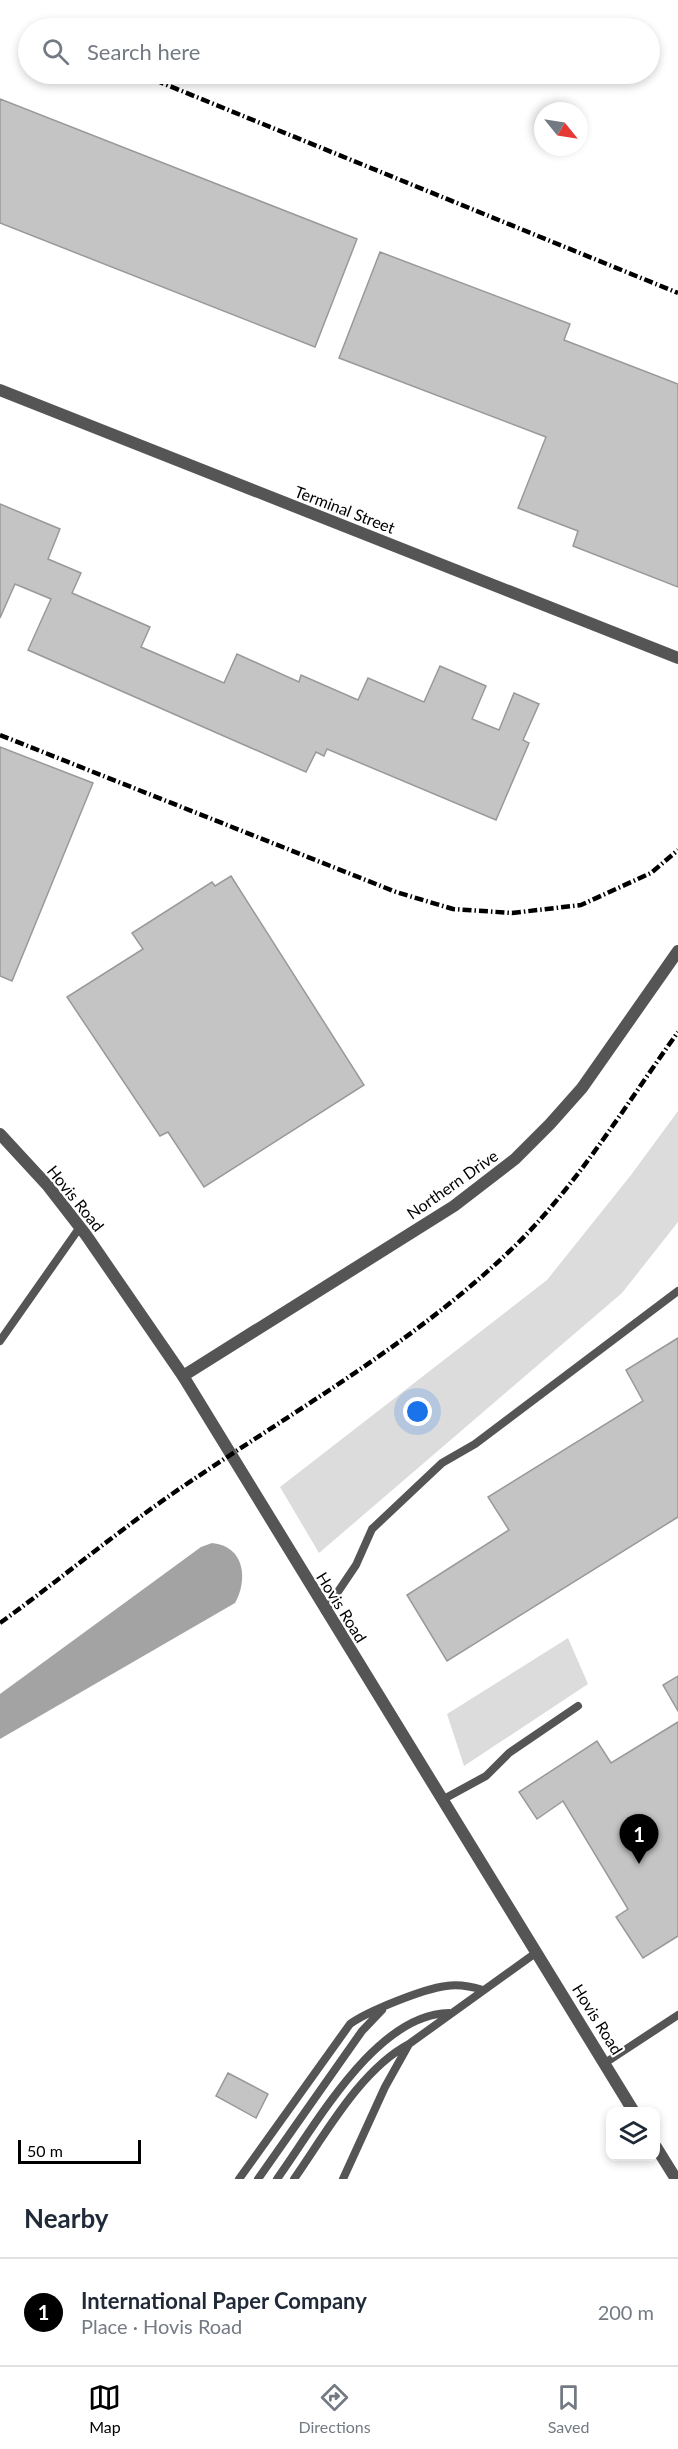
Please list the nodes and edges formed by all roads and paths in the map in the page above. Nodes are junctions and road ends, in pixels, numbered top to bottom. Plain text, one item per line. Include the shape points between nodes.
1 (0, 390) edge
2 (678, 658) edge
3 (678, 951) edge
4 (0, 1134) edge
5 (80, 1227) junction
6 (678, 1291) edge
7 (0, 1341) edge
8 (183, 1376) junction
9 (325, 1611) junction
10 (578, 1706) dead end
11 (442, 1800) junction
12 (537, 1952) junction
13 (483, 1990) junction
14 (388, 2006) junction
15 (449, 2013) junction
16 (678, 2014) edge
17 (410, 2044) junction
18 (605, 2063) junction
19 (631, 2107) edge
20 (660, 2153) edge
21 (239, 2179) edge
22 (258, 2179) edge
23 (277, 2179) edge
24 (294, 2179) edge
25 (343, 2179) edge
26 (676, 2179) edge

1 - 2 street, Terminal Street
3 - 8 street, Northern Drive via 582,1088 514,1159 454,1206
4 - 5 street, Hovis Road
5 - 7 lane
5 - 8 street, Hovis Road
6 - 9 lane via 475,1444 442,1463 372,1529 356,1566
8 - 9 street, Hovis Road
9 - 11 street, Hovis Road
10 - 11 lane via 509,1753 486,1776
11 - 12 street, Hovis Road
12 - 13 lane
12 - 18 street, Hovis Road
13 - 14 lane via 445,1986
13 - 15 lane
14 - 21 lane via 363,2015 345,2030
14 - 22 lane via 362,2031
15 - 17 lane
15 - 23 lane via 420,2019 369,2053
16 - 18 lane
17 - 24 lane via 388,2058 359,2089
17 - 25 lane via 384,2087
18 - 19 street, Hovis Road
20 - 26 street

